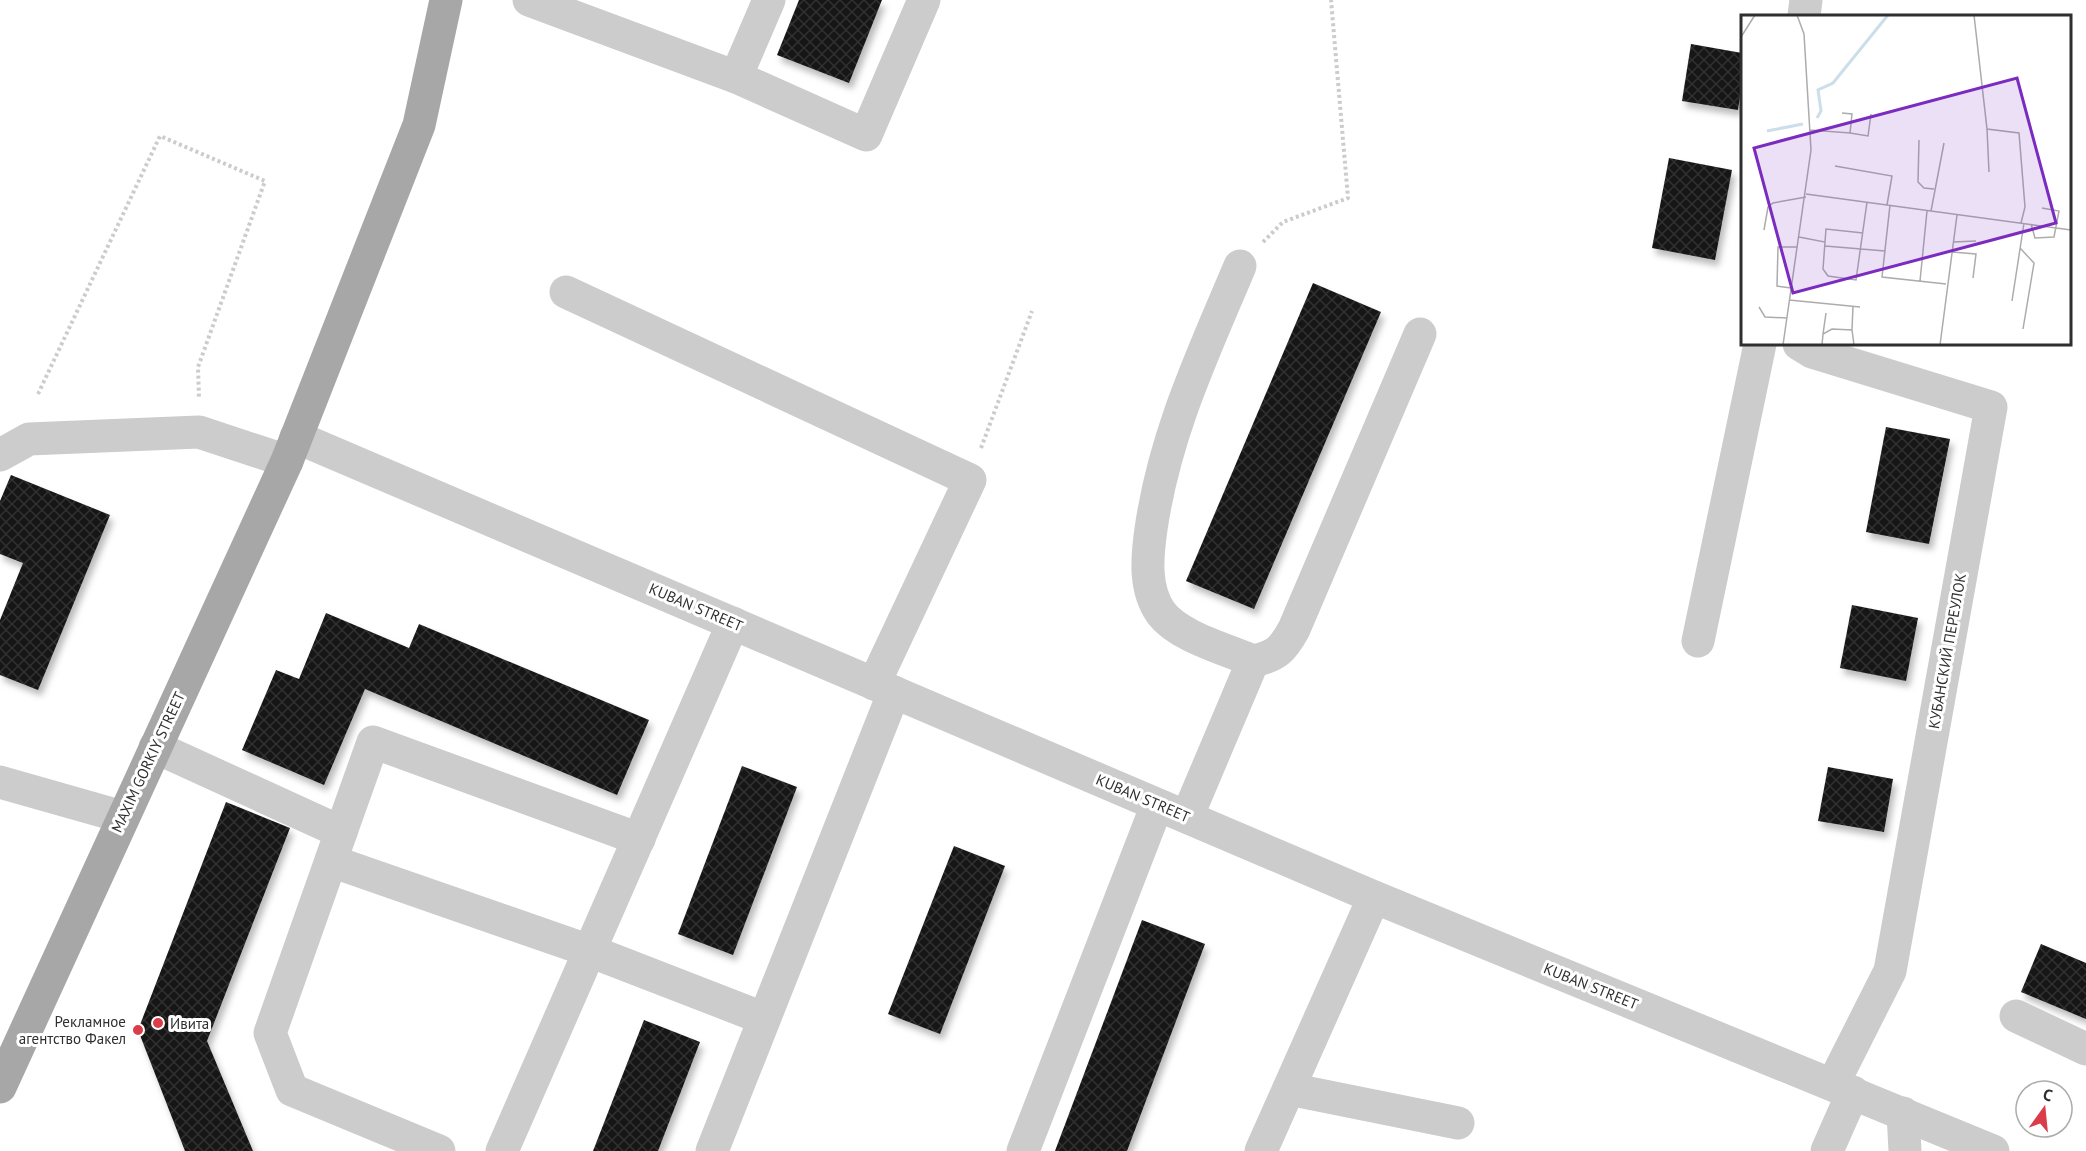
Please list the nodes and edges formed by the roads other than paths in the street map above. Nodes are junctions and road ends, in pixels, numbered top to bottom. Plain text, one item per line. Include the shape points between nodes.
1 (446, 0) edge
2 (529, 0) edge
3 (769, 0) edge
4 (924, 0) edge
5 (1806, 0) edge
6 (1804, 15) edge
7 (736, 77) junction
8 (1240, 266) road end
9 (566, 292) dead end
10 (1420, 334) dead end
11 (1760, 345) edge
12 (1801, 345) edge
13 (292, 449) junction
14 (0, 454) edge
15 (733, 623) junction
16 (1698, 640) dead end
17 (1253, 661) junction
18 (884, 688) junction
19 (155, 747) junction
20 (0, 782) edge
21 (1157, 805) junction
22 (123, 817) junction
23 (1187, 817) junction
24 (639, 839) junction
25 (336, 846) junction
26 (1374, 897) junction
27 (590, 951) junction
28 (2016, 1016) dead end
29 (763, 1018) junction
30 (2086, 1049) edge
31 (0, 1087) edge
32 (1843, 1088) junction
33 (1289, 1089) junction
34 (1903, 1113) junction
35 (1458, 1124) dead end
36 (439, 1151) edge
37 (502, 1151) edge
38 (712, 1151) edge
39 (1023, 1151) edge
40 (1261, 1151) edge
41 (1827, 1151) edge
42 (1905, 1151) edge
43 (1993, 1151) edge

1 - 13 main road, MAXIM GORKIY STREET via 419,125
2 - 7 street
3 - 7 street
4 - 7 street via 866,135
5 - 6 street
8 - 17 street via 1182,404 1164,460 1148,572 1152,597 1161,613 1178,629
9 - 18 street via 970,480
10 - 17 street via 1294,629 1283,649
11 - 16 street
12 - 32 street, КУБАНСКИЙ ПЕРЕУЛОК via 1812,352 1991,407 1890,971
13 - 14 street, KUBAN STREET via 200,432 29,440
13 - 15 street, KUBAN STREET
13 - 19 main road, MAXIM GORKIY STREET
15 - 18 street, KUBAN STREET
15 - 24 street
17 - 23 street
18 - 21 street, KUBAN STREET
18 - 29 street
19 - 22 main road, MAXIM GORKIY STREET
19 - 25 street
20 - 22 street
21 - 23 street, KUBAN STREET
21 - 39 street
22 - 31 main road, MAXIM GORKIY STREET
23 - 26 street, KUBAN STREET
24 - 25 street via 373,742
24 - 27 street
25 - 27 street
25 - 36 street via 270,1033 292,1090
26 - 32 street, KUBAN STREET
26 - 33 street
27 - 29 street
27 - 37 street
28 - 30 street
29 - 38 street
32 - 34 street, KUBAN STREET
32 - 41 street
33 - 35 street
33 - 40 street
34 - 42 street
34 - 43 street, KUBAN STREET

